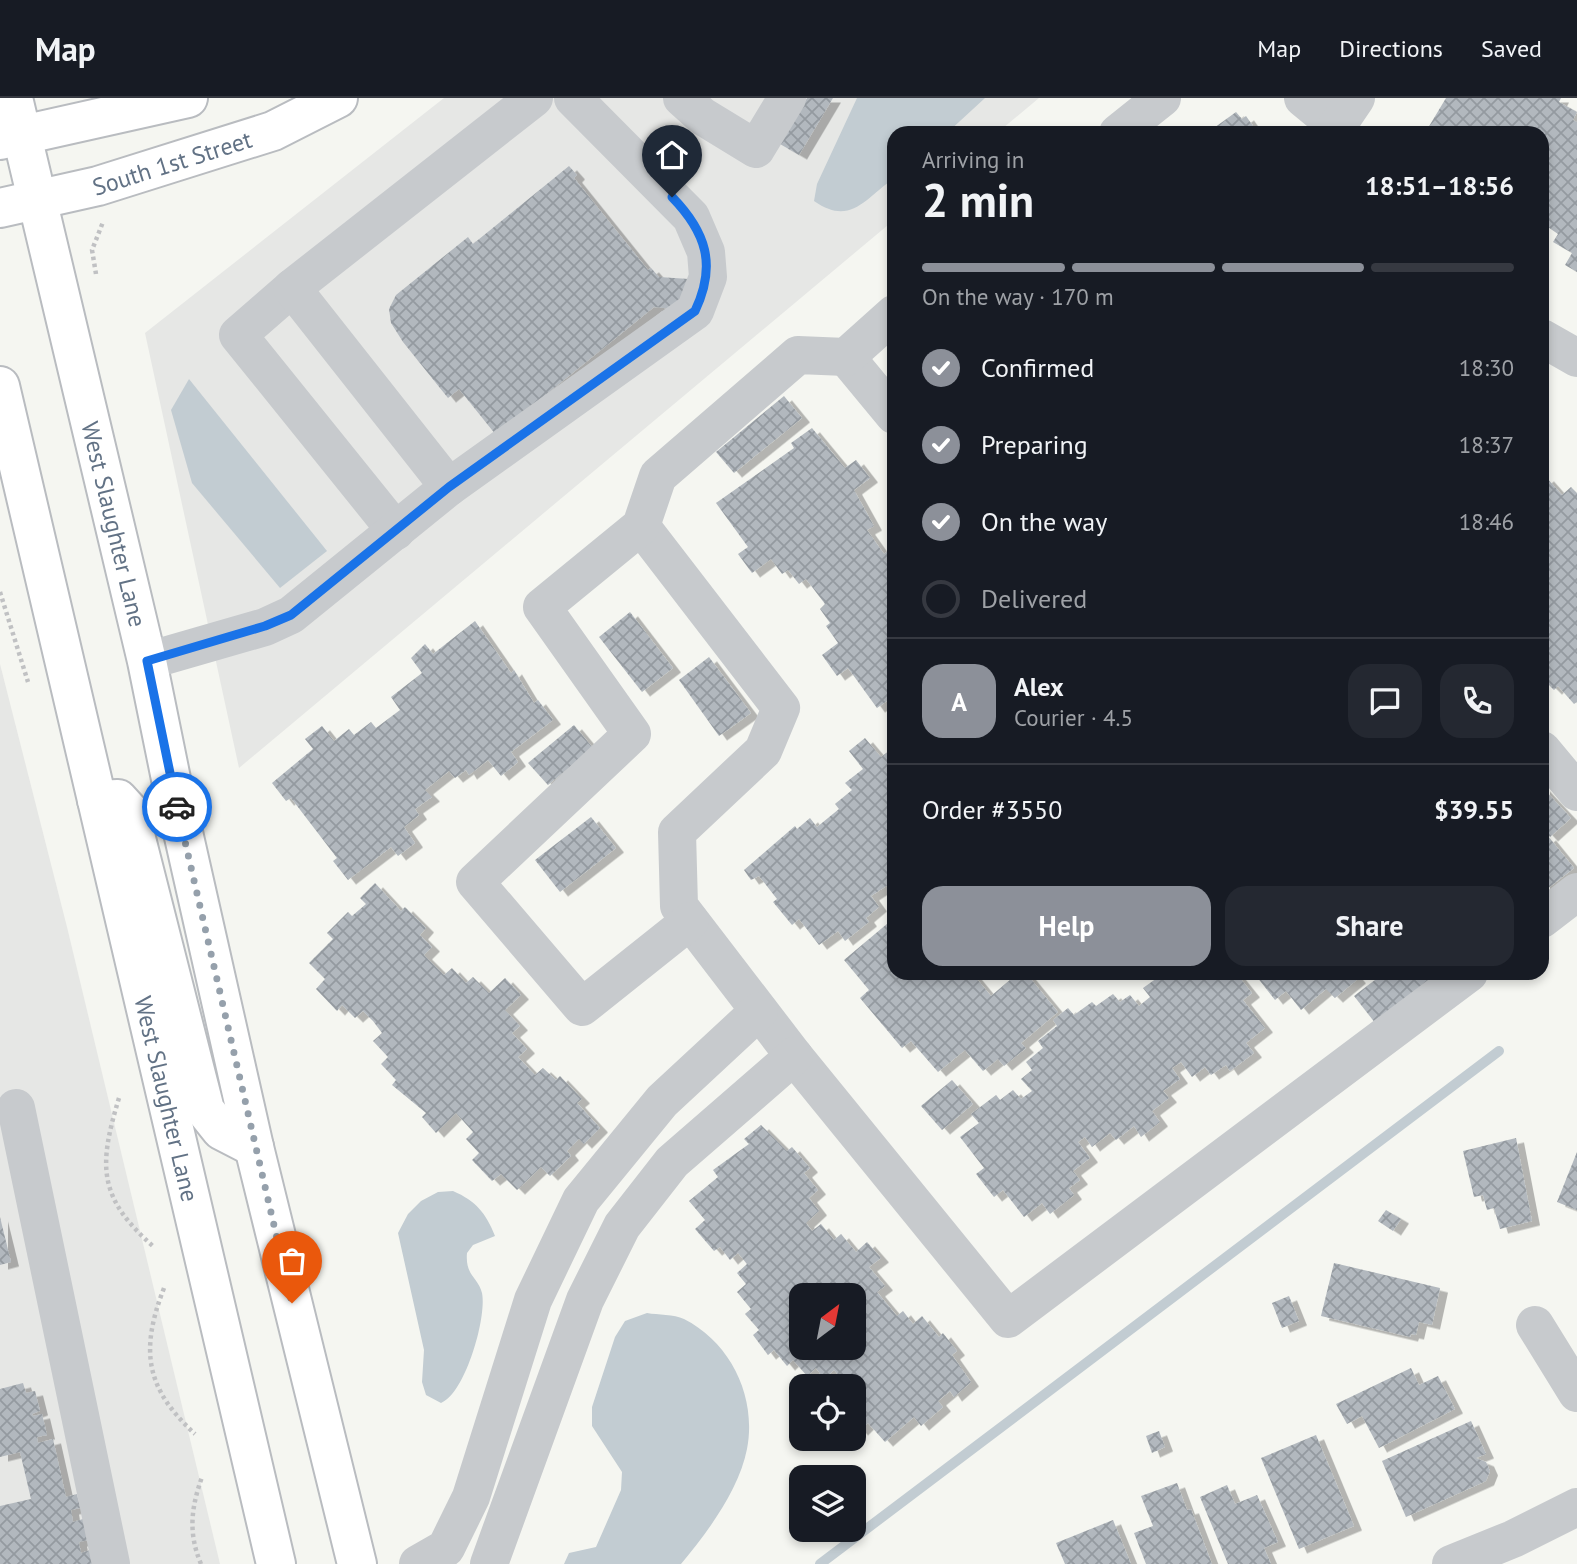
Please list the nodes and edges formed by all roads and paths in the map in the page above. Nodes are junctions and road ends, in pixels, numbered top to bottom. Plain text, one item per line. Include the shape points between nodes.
1 (13, 98) edge
2 (188, 98) edge
3 (338, 98) edge
4 (534, 98) edge
5 (573, 98) edge
6 (682, 98) edge
7 (787, 98) edge
8 (1162, 98) edge
9 (1303, 98) edge
10 (1344, 119) edge
11 (1127, 126) edge
12 (12, 138) edge
13 (18, 204) edge
14 (106, 215) dead end
15 (97, 277) dead end
16 (292, 288) junction
17 (887, 320) edge
18 (1549, 342) edge
19 (846, 356) junction
20 (1577, 358) edge
21 (0, 386) edge
22 (887, 406) edge
23 (7, 449) edge
24 (449, 487) junction
25 (640, 526) junction
26 (396, 531) junction
27 (0, 592) edge
28 (147, 661) junction
29 (32, 695) dead end
30 (1549, 758) edge
31 (1577, 792) edge
32 (97, 800) junction
33 (1577, 892) edge
34 (1549, 914) edge
35 (690, 921) junction
36 (1460, 980) edge
37 (759, 1011) junction
38 (794, 1056) junction
39 (120, 1098) dead end
40 (16, 1108) dead end
41 (254, 1147) junction
42 (155, 1248) dead end
43 (164, 1287) dead end
44 (1535, 1325) dead end
45 (1577, 1394) edge
46 (195, 1434) dead end
47 (202, 1477) dead end
48 (1577, 1507) edge
49 (111, 1564) edge
50 (201, 1564) edge
51 (276, 1564) edge
52 (357, 1564) edge
53 (418, 1564) edge
54 (489, 1564) edge
55 (1451, 1564) edge

1 - 12 main road, West Slaughter Lane
2 - 12 main road
3 - 13 main road, South 1st Street via 273,131 98,186
4 - 16 street
5 - 24 street via 691,217 706,252 704,294 695,311
6 - 7 street via 756,149
8 - 11 street
9 - 10 street
12 - 13 main road, West Slaughter Lane
13 - 28 main road, West Slaughter Lane
14 - 15 path via 92,250
16 - 24 street
16 - 26 street via 237,335
17 - 19 street
18 - 20 street
19 - 22 street
19 - 25 street via 798,355 658,476
21 - 23 main road, West Slaughter Lane
23 - 32 main road, West Slaughter Lane
24 - 26 street
25 - 35 street via 780,708 763,751 677,832 679,906
25 - 35 street via 542,607 632,734 475,882 582,1007
26 - 28 street via 291,615
27 - 29 path
28 - 41 main road, West Slaughter Lane
30 - 31 street
32 - 41 main road via 118,799 129,811 205,1110 221,1130
32 - 51 main road, West Slaughter Lane
33 - 34 street
35 - 37 street
36 - 38 street via 1008,1319
37 - 38 street
37 - 53 street via 662,1101 580,1200 533,1300 471,1497 446,1548
38 - 54 street via 672,1162 622,1226 585,1300
39 - 42 path via 108,1140 106,1181 128,1220
40 - 49 street
41 - 52 main road, West Slaughter Lane
43 - 46 path via 152,1327 149,1367 175,1415
44 - 45 street
47 - 50 path via 191,1523
48 - 55 street

